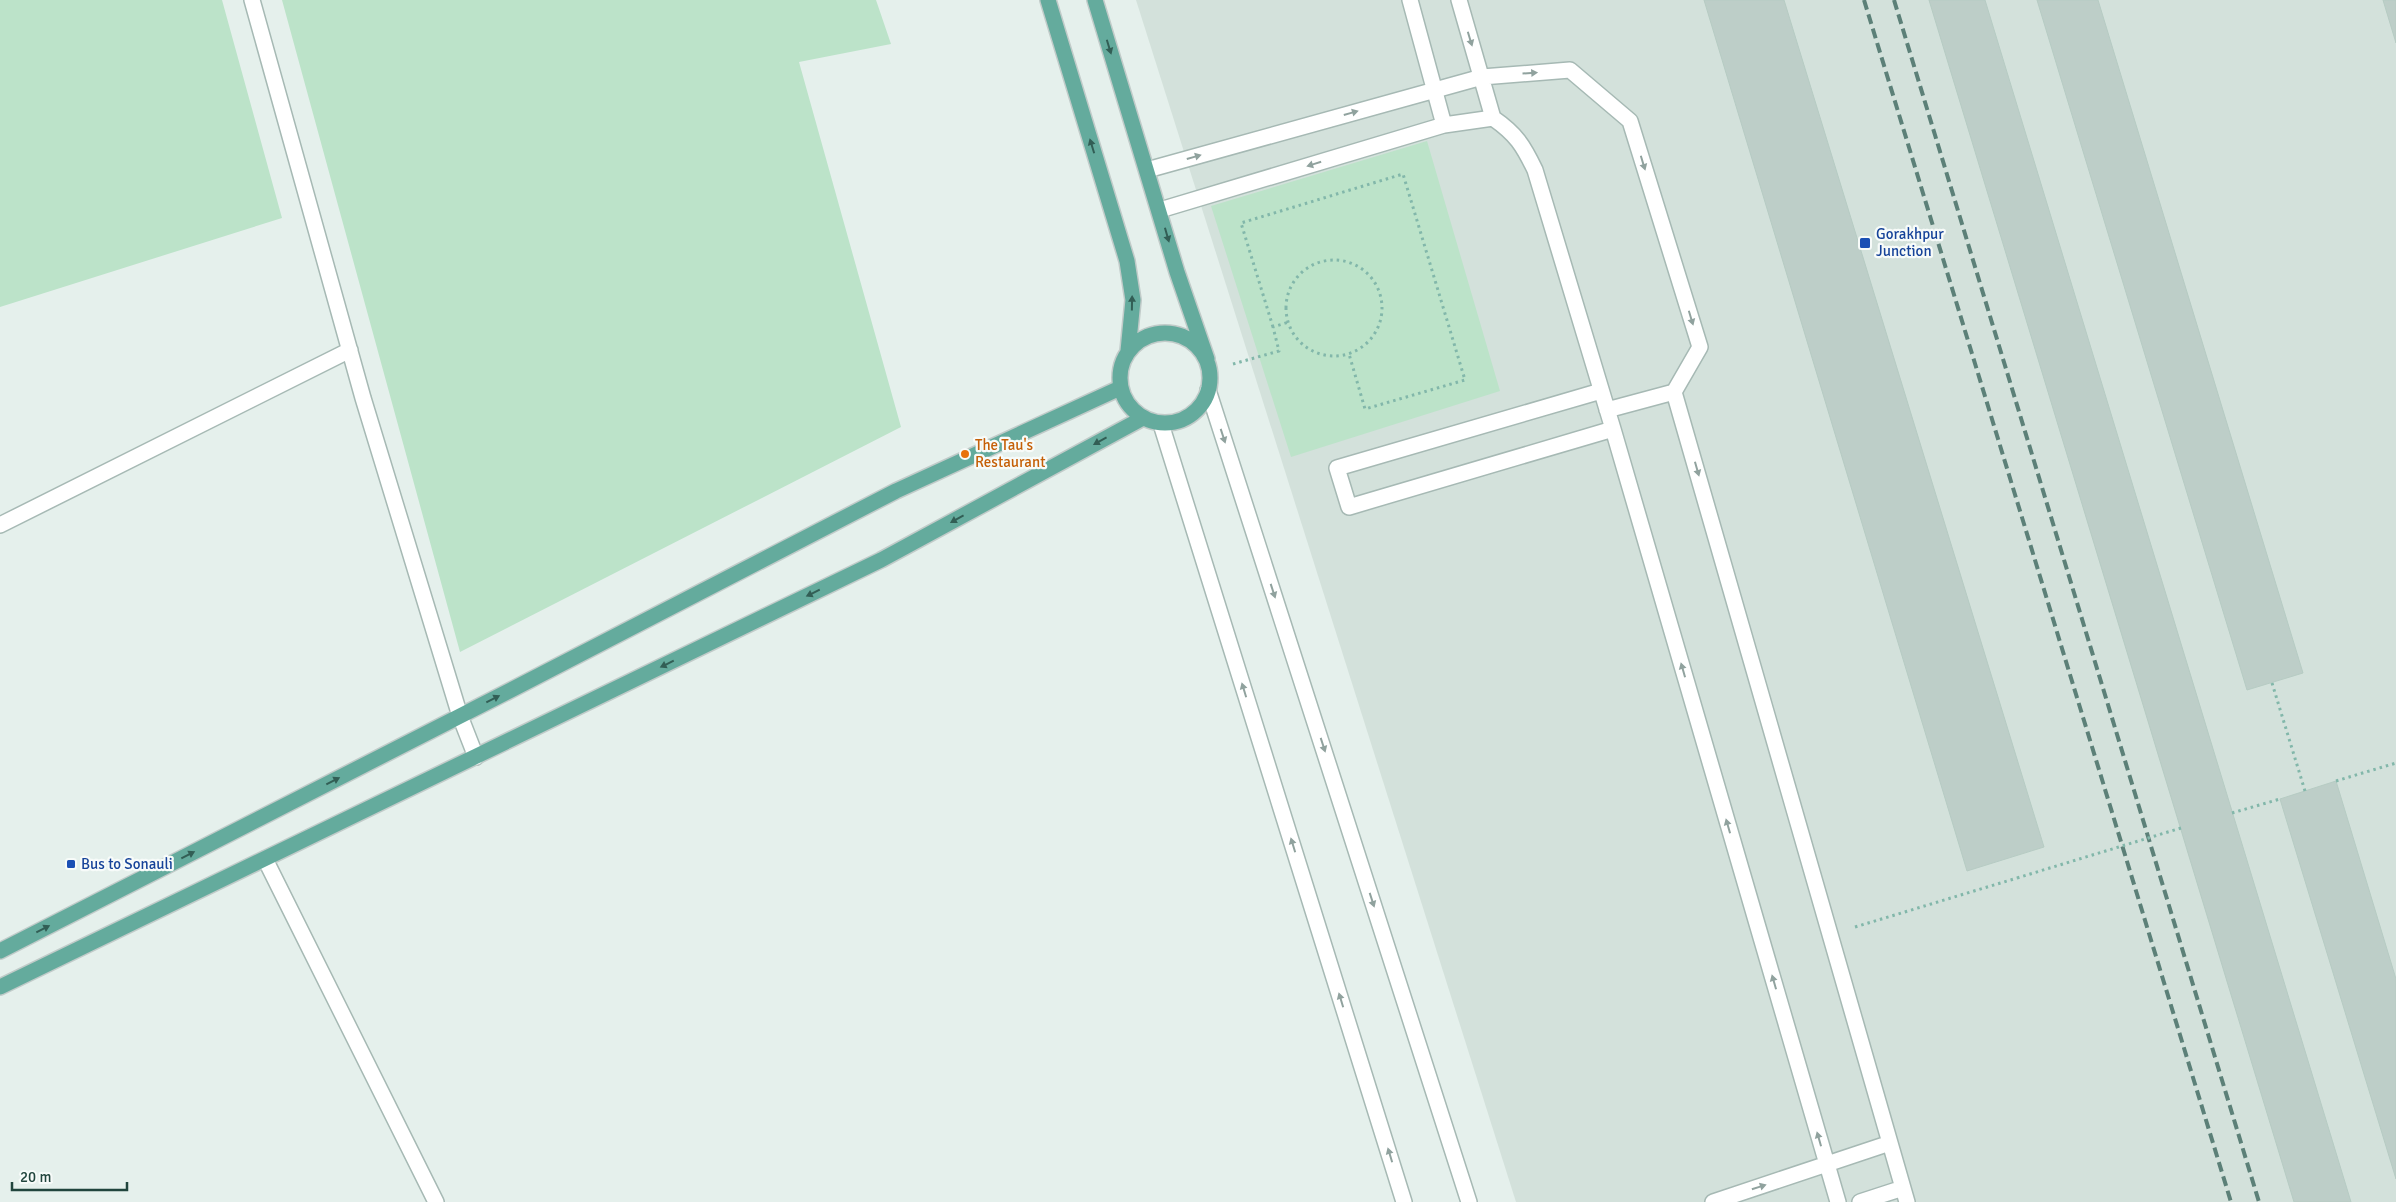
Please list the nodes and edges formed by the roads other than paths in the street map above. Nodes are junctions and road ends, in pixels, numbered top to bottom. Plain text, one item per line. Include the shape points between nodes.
1 (252, 0) edge
2 (1048, 0) edge
3 (1095, 0) edge
4 (1410, 0) edge
5 (1459, 0) edge
6 (1482, 77) junction
7 (1434, 90) junction
8 (1493, 118) junction
9 (1444, 125) junction
10 (1147, 170) junction
11 (1160, 210) junction
12 (350, 350) junction
13 (1128, 351) junction
14 (1208, 365) junction
15 (1120, 388) junction
16 (1208, 390) junction
17 (1601, 391) junction
18 (1674, 392) junction
19 (1607, 410) junction
20 (1142, 418) junction
21 (1161, 424) junction
22 (1613, 429) junction
23 (0, 525) edge
24 (460, 716) junction
25 (476, 757) junction
26 (265, 859) junction
27 (0, 951) edge
28 (0, 987) edge
29 (1890, 1143) junction
30 (1827, 1164) junction
31 (1905, 1195) edge
32 (436, 1202) edge
33 (1404, 1202) edge
34 (1469, 1202) edge
35 (1713, 1202) edge
36 (1838, 1202) edge
37 (1860, 1202) edge

1 - 12 street
13 -> 2 main road via 1133,300 1127,260
3 -> 10 main road
4 - 7 street
5 -> 6 street
6 - 7 street
6 - 8 street
6 -> 18 street via 1570,70 1630,121 1700,347
7 - 9 street
10 -> 7 street
8 - 9 street
8 - 17 street via 1522,143 1534,170
9 -> 11 street
10 - 11 main road
11 -> 14 main road
12 - 23 street
12 - 24 street
13 - 14 main road via 1142,339 1160,333 1179,335 1195,344
13 - 15 main road via 1120,369
14 - 16 main road
15 - 20 main road via 1128,405
24 -> 15 main road via 896,491
16 - 21 main road via 1207,397 1195,412 1180,422
16 -> 34 street
17 - 19 street
17 - 22 street via 1337,468 1349,507
18 - 19 street
18 -> 29 street
19 - 22 street
20 - 21 main road
20 -> 25 main road via 881,560
33 -> 21 street
30 -> 22 street
24 - 25 street
27 -> 24 main road
25 - 26 main road
26 - 28 main road
26 - 32 street
29 - 30 street
29 - 31 street
35 -> 30 street
30 - 36 street
31 - 37 street

